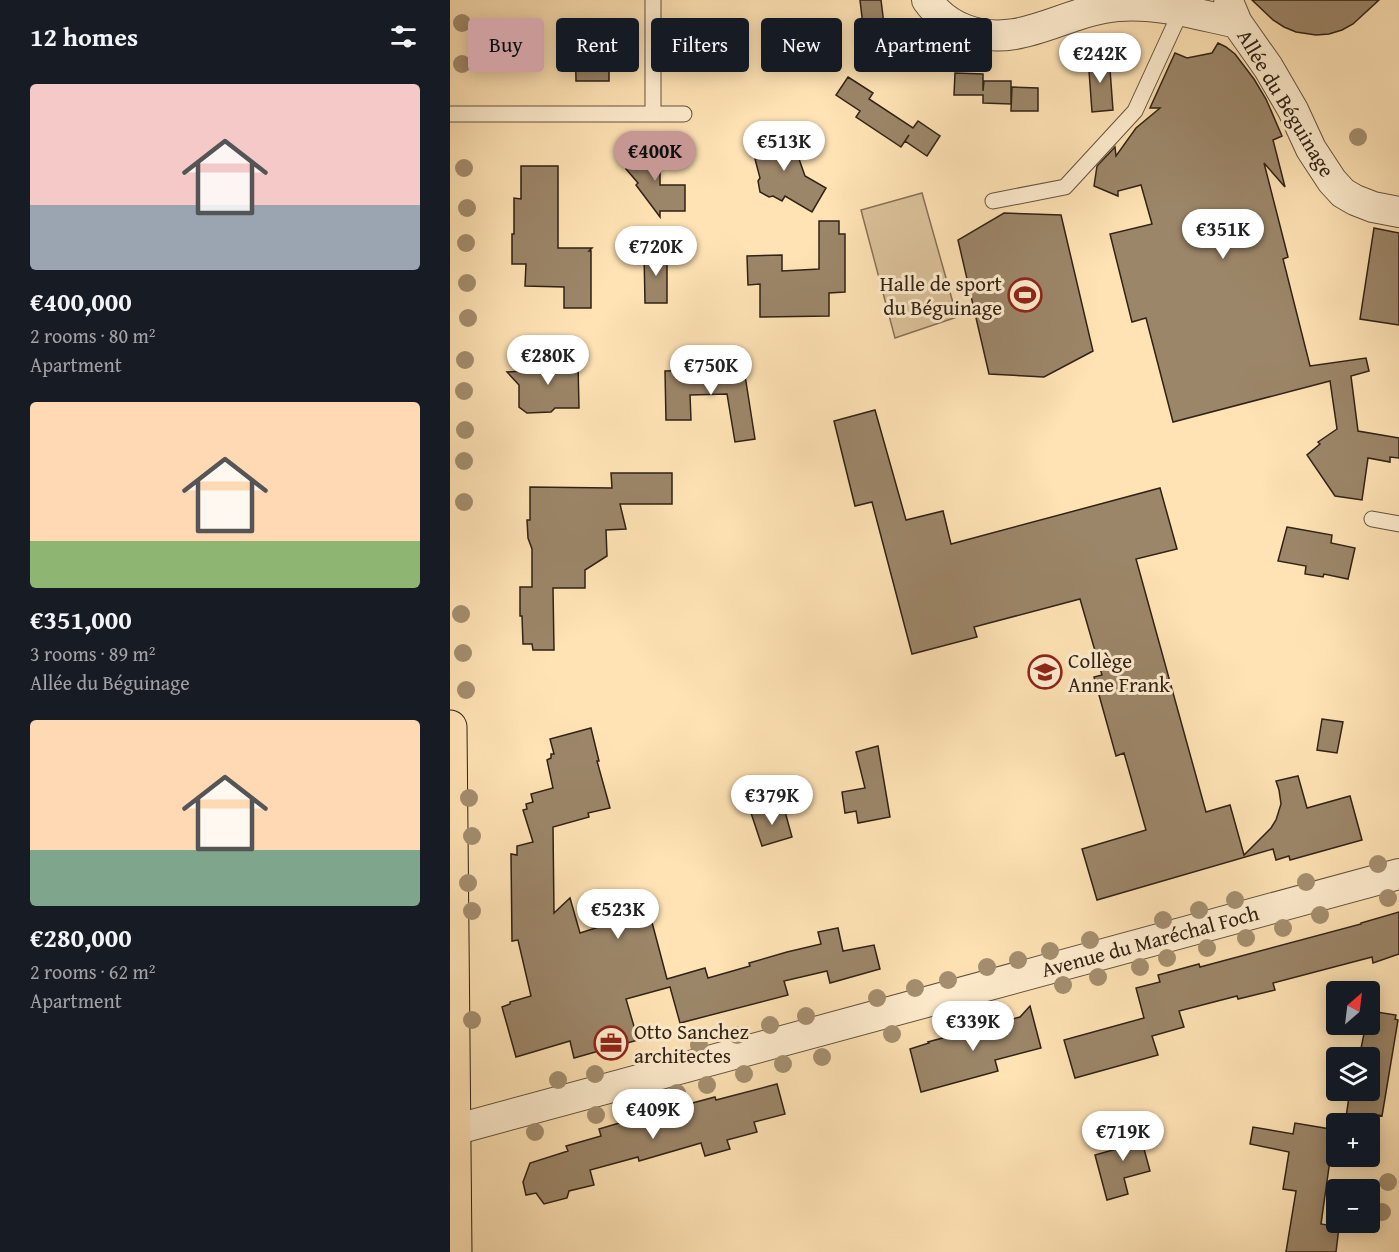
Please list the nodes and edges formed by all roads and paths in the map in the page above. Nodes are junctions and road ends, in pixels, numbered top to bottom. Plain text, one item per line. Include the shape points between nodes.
1 (653, 0) edge
2 (927, 0) edge
3 (1164, 6) edge
4 (1232, 11) edge
5 (450, 114) edge
6 (653, 114) junction
7 (684, 114) dead end
8 (993, 201) dead end
9 (1399, 212) edge
10 (1372, 519) dead end
11 (1399, 524) edge
12 (450, 727) edge
13 (1399, 874) edge
14 (452, 1130) edge
15 (455, 1252) edge

1 - 6 lane
2 - 3 street, Allée du Béguinage via 946,20 977,34 995,36 1030,31 1095,9
3 - 4 street, Allée du Béguinage
3 - 8 lane via 1135,111 1065,187
4 - 9 street, Allée du Béguinage via 1332,181 1354,200
5 - 6 lane
6 - 7 lane
10 - 11 lane
12 - 14 main road
13 - 14 street, Avenue du Maréchal Foch
14 - 15 main road

